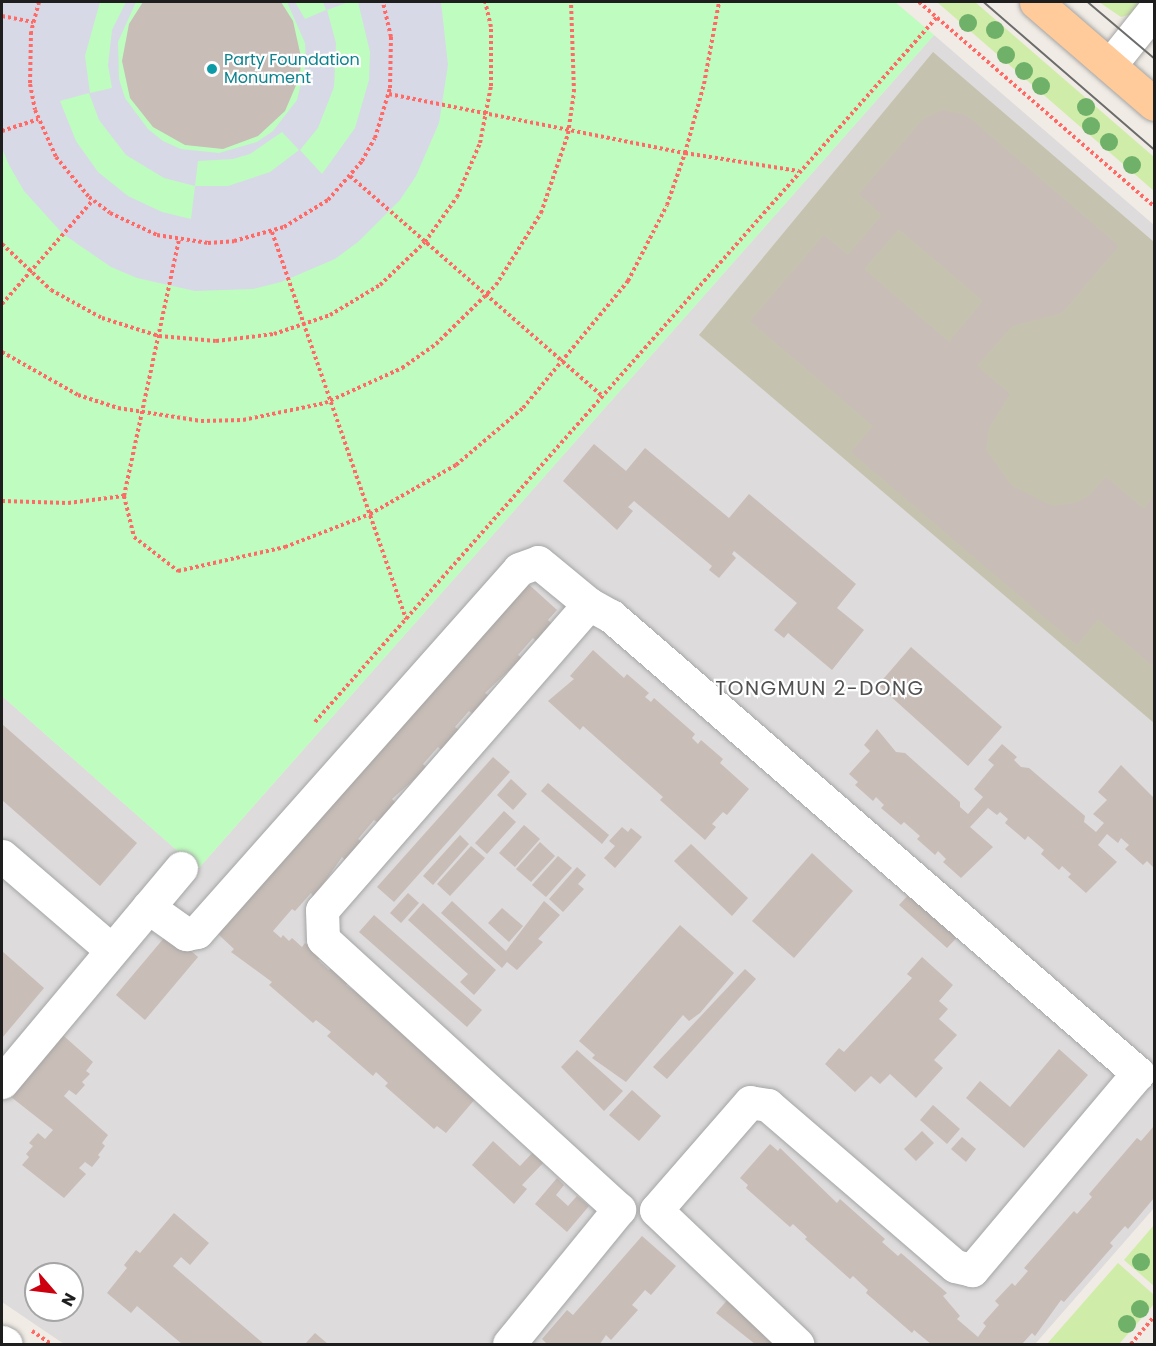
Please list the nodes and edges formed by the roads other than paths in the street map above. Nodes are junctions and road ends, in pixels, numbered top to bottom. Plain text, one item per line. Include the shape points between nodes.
1 (1036, 2) edge
2 (1155, 10) edge
3 (1110, 65) junction
4 (1155, 104) edge
5 (589, 604) junction
6 (2, 856) edge
7 (181, 868) dead end
8 (148, 907) junction
9 (110, 949) junction
10 (2, 1082) edge
11 (619, 1209) junction
12 (656, 1210) junction
13 (2, 1342) edge
14 (6, 1344) edge
15 (509, 1344) edge
16 (797, 1344) edge

1 - 3 main road
2 - 3 street
3 - 4 main road
5 - 8 street via 538,562 519,569 197,932 186,934
5 - 11 street via 322,910 323,939
5 - 12 street via 620,624 1138,1073 972,1270 955,1266 768,1106 750,1102
6 - 9 street
7 - 8 street
8 - 9 street
9 - 10 street
11 - 12 street
11 - 15 street
12 - 16 street
13 - 14 street

